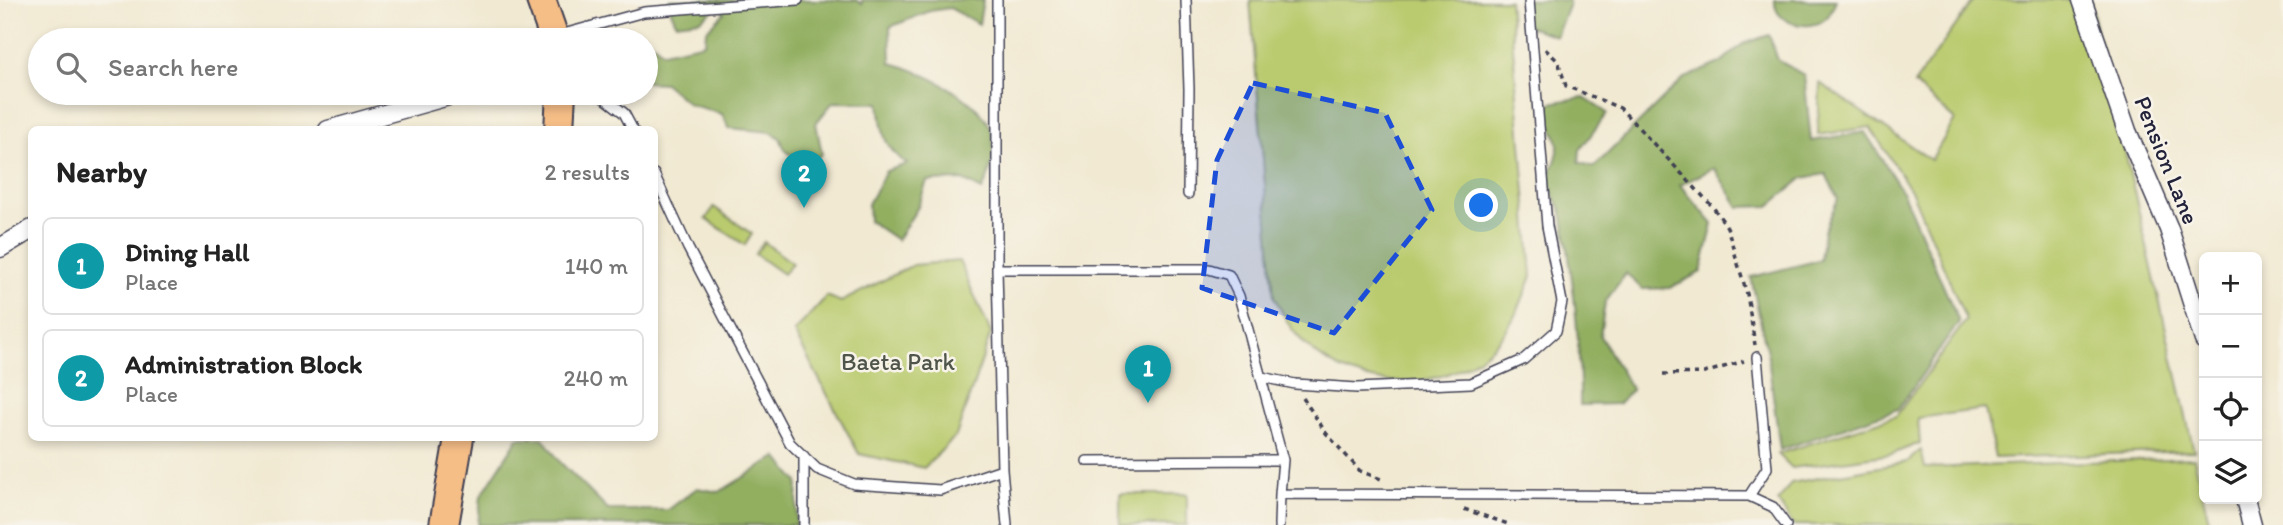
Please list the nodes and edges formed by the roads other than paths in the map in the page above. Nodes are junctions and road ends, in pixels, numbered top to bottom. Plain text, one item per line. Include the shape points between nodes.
1 (541, 0) edge
2 (798, 0) edge
3 (997, 0) edge
4 (1186, 0) edge
5 (1529, 0) edge
6 (2082, 0) edge
7 (551, 28) edge
8 (589, 28) edge
9 (417, 105) edge
10 (560, 105) edge
11 (614, 105) edge
12 (342, 126) edge
13 (559, 126) edge
14 (631, 126) edge
15 (658, 183) edge
16 (1188, 194) dead end
17 (28, 231) edge
18 (0, 248) edge
19 (996, 269) junction
20 (2199, 324) edge
21 (1757, 357) road end
22 (1262, 377) junction
23 (458, 441) edge
24 (804, 456) junction
25 (1283, 460) junction
26 (1087, 461) dead end
27 (1002, 468) junction
28 (1280, 494) junction
29 (1749, 496) junction
30 (2246, 504) edge
31 (444, 525) edge
32 (804, 525) edge
33 (1007, 525) edge
34 (1279, 525) edge
35 (1786, 525) edge
36 (2252, 525) edge

1 - 7 main road
2 - 8 lane via 645,12
3 - 19 lane
4 - 16 lane
5 - 22 lane via 1547,226 1562,302 1556,331 1523,360 1471,383 1357,388
6 - 20 street, Pension Lane via 2127,131 2169,229
9 - 12 street
10 - 13 main road
11 - 14 lane
15 - 24 lane via 790,443
17 - 18 street
19 - 22 lane via 1209,269 1228,275 1239,296
19 - 27 lane
21 - 29 lane via 1767,468
22 - 25 lane
23 - 31 main road
24 - 27 lane via 817,469 854,484 940,490
24 - 32 lane
25 - 26 lane
25 - 28 lane
27 - 33 lane
28 - 29 lane
28 - 34 lane
29 - 35 lane via 1773,507
30 - 36 street

